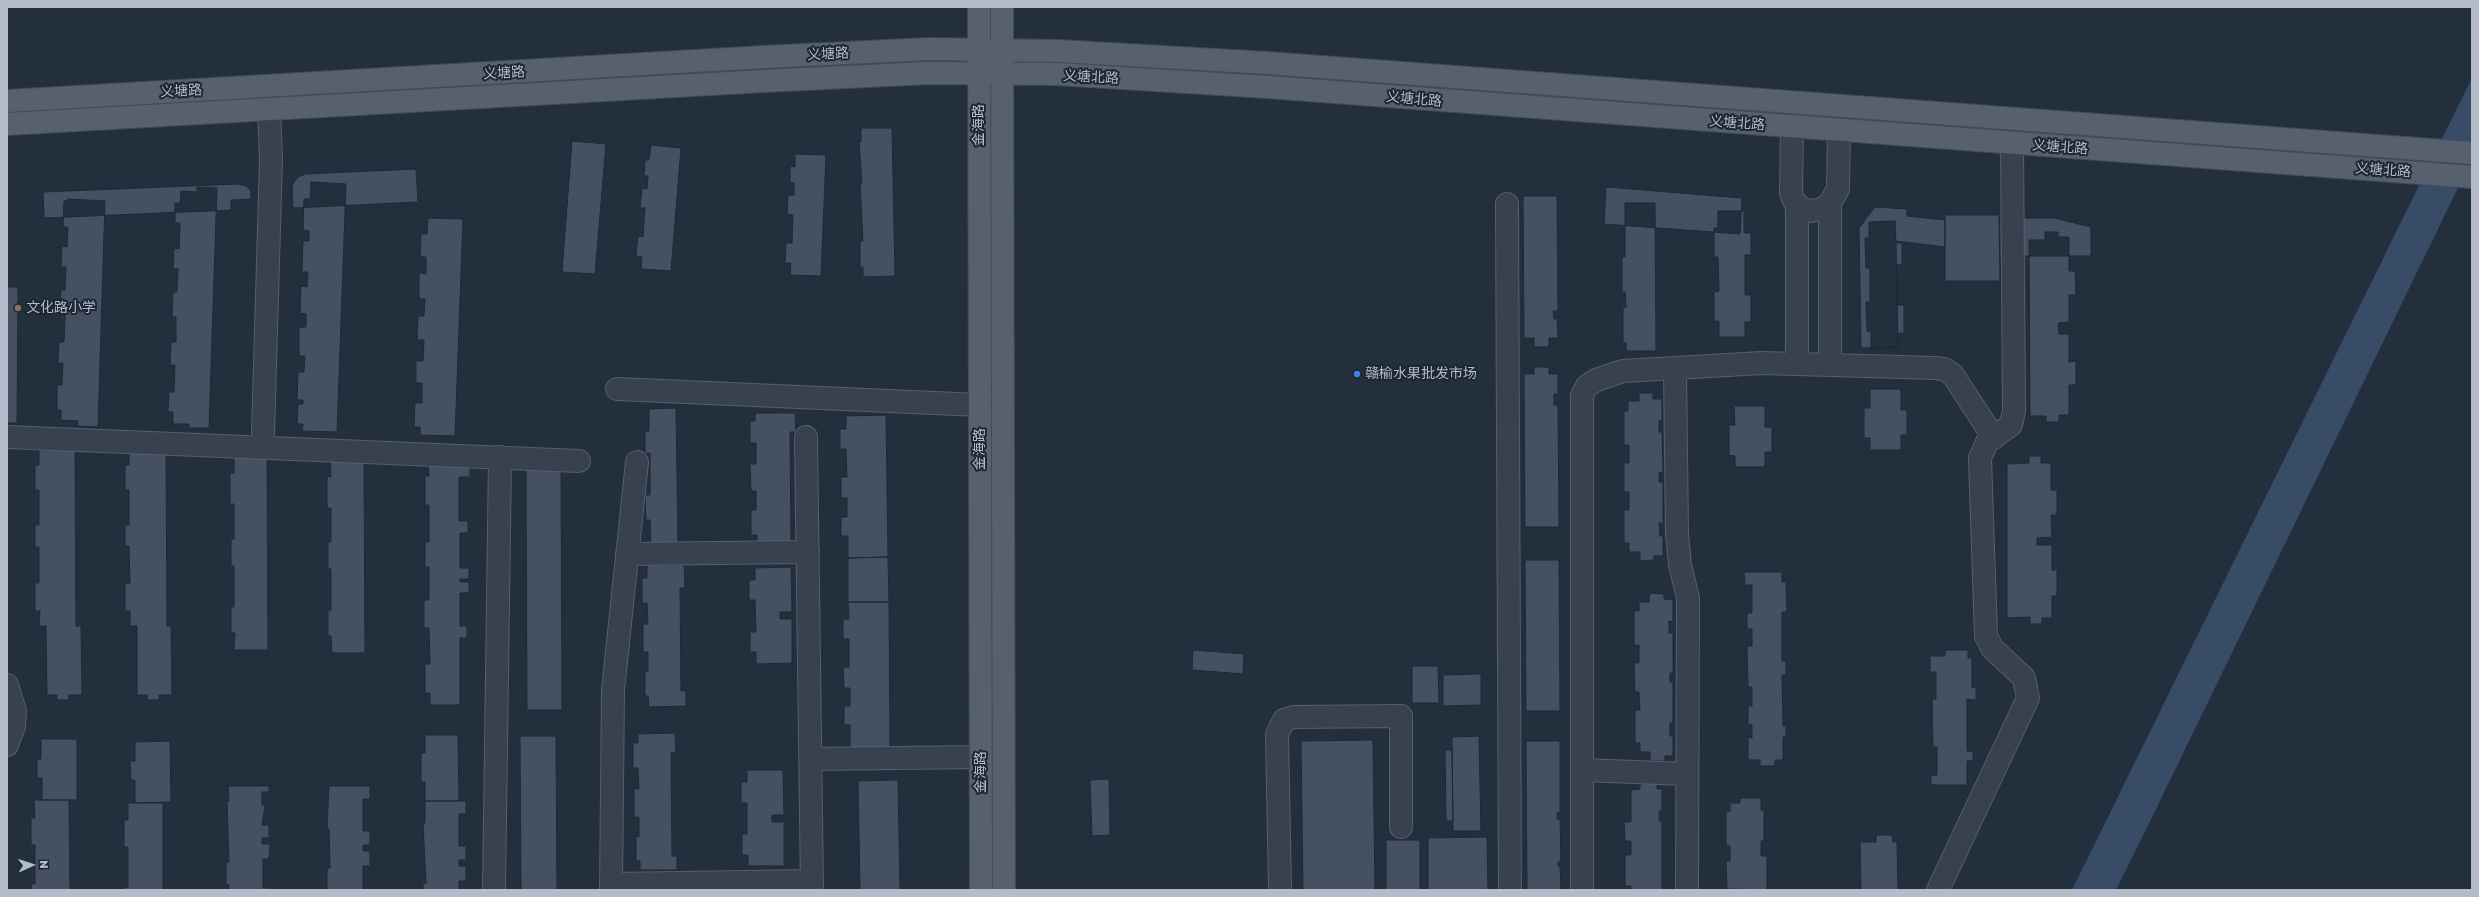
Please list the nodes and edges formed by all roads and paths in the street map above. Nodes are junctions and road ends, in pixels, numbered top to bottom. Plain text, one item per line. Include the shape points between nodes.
1 (979, 7) edge
2 (1002, 7) edge
3 (979, 50) junction
4 (1002, 50) junction
5 (979, 74) junction
6 (1002, 74) junction
7 (7, 101) edge
8 (269, 110) junction
9 (7, 124) edge
10 (1792, 127) junction
11 (1839, 130) junction
12 (2012, 143) junction
13 (2472, 153) edge
14 (2472, 177) edge
15 (1830, 203) junction
16 (1507, 204) dead end
17 (1797, 204) junction
18 (1797, 364) junction
19 (1830, 364) junction
20 (1675, 368) junction
21 (617, 389) dead end
22 (980, 405) junction
23 (263, 433) dead end
24 (7, 437) edge
25 (806, 437) dead end
26 (1994, 438) junction
27 (500, 457) junction
28 (579, 460) dead end
29 (636, 462) dead end
30 (808, 552) junction
31 (627, 554) junction
32 (7, 685) edge
33 (7, 745) edge
34 (981, 756) junction
35 (811, 759) junction
36 (1582, 770) junction
37 (1687, 774) junction
38 (1402, 827) dead end
39 (812, 885) edge
40 (612, 887) edge
41 (494, 890) edge
42 (981, 890) edge
43 (1004, 890) edge
44 (1280, 890) edge
45 (1510, 890) edge
46 (1582, 890) edge
47 (1687, 890) edge
48 (1938, 890) edge

1 - 3 main road, 金海路
2 - 4 main road, 金海路
3 - 4 main road, 义塘路
3 - 5 main road, 金海路
3 - 7 main road, 义塘路 via 755,58
4 - 6 main road, 金海路
4 - 13 main road, 义塘北路 via 1268,63
5 - 6 main road, 义塘路
5 - 8 main road, 义塘路 via 929,73 772,80
5 - 22 main road, 金海路
6 - 10 main road, 义塘北路 via 1057,74 1267,87
6 - 43 main road, 金海路
8 - 9 main road, 义塘路
8 - 23 lane via 271,159
10 - 11 main road, 义塘北路
10 - 17 lane via 1791,193
11 - 12 main road, 义塘北路
11 - 15 lane via 1838,189
12 - 14 main road, 义塘北路
12 - 26 lane via 2014,411 2011,425
15 - 17 lane via 1822,209 1811,211 1802,209
15 - 19 lane
16 - 45 lane
17 - 18 lane
18 - 19 lane
18 - 20 lane via 1762,363
19 - 26 lane via 1944,369 1953,375
20 - 36 lane via 1623,371 1587,386 1582,395
20 - 37 lane via 1677,534 1680,565 1688,598
21 - 22 lane
22 - 34 main road, 金海路
24 - 27 lane
25 - 30 lane
26 - 48 lane via 1987,442 1980,458 1986,636 1992,648 2024,678 2028,698
27 - 28 lane
27 - 41 lane
29 - 31 lane
30 - 31 lane
30 - 35 lane
31 - 40 lane via 613,690
32 - 33 lane via 15,711 14,726
34 - 35 lane
34 - 42 main road, 金海路
35 - 39 lane
36 - 37 lane
36 - 46 lane
37 - 47 lane
38 - 44 lane via 1401,716 1294,717 1284,720 1277,734
39 - 40 lane

